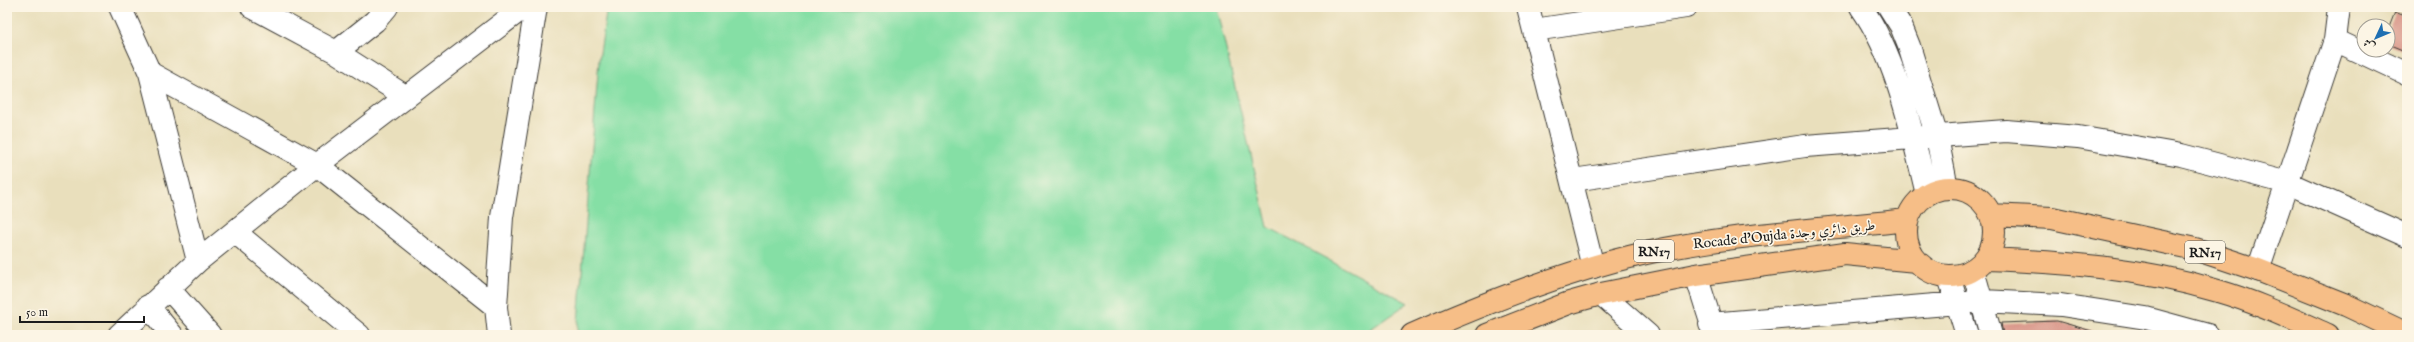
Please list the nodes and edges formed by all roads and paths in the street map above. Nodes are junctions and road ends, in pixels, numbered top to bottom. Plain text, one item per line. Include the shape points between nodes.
1 (120, 7) edge
2 (252, 7) edge
3 (387, 7) edge
4 (524, 7) edge
5 (536, 7) edge
6 (1528, 7) edge
7 (1861, 7) edge
8 (1889, 7) edge
9 (2339, 7) edge
10 (1673, 8) edge
11 (1534, 30) junction
12 (2335, 40) junction
13 (336, 52) junction
14 (150, 73) junction
15 (2407, 74) edge
16 (405, 96) junction
17 (1937, 137) junction
18 (1913, 138) junction
19 (316, 165) junction
20 (1573, 180) junction
21 (2288, 183) junction
22 (1937, 191) junction
23 (1991, 215) junction
24 (1907, 220) junction
25 (235, 232) junction
26 (2407, 236) edge
27 (198, 261) junction
28 (1916, 261) junction
29 (1979, 264) junction
30 (1593, 267) junction
31 (2258, 270) junction
32 (1696, 275) junction
33 (1949, 277) junction
34 (168, 288) junction
35 (1601, 294) junction
36 (1957, 301) junction
37 (1982, 301) junction
38 (148, 306) junction
39 (496, 307) junction
40 (1713, 329) edge
41 (2407, 334) edge
42 (119, 335) edge
43 (172, 335) edge
44 (210, 335) edge
45 (359, 335) edge
46 (499, 335) edge
47 (1412, 335) edge
48 (1487, 335) edge
49 (1648, 335) edge
50 (1967, 335) edge
51 (1991, 335) edge
52 (2208, 335) edge
53 (2328, 335) edge

1 - 14 street
2 - 13 street
3 - 13 street via 375,21
4 - 16 street
5 - 39 street via 502,217
6 - 11 street
7 - 18 street via 1885,48
8 - 17 street via 1901,26 1909,46
9 - 12 street
10 - 11 street
11 - 20 street
12 - 15 street
12 - 21 street
13 - 16 street
14 - 19 street
14 - 27 street
16 - 19 street
17 - 18 street
17 - 21 street via 2006,131 2078,137 2181,155
17 - 22 street
18 - 20 street via 1805,146
18 - 22 street
19 - 25 street
19 - 39 street
20 - 30 street
21 - 26 street
21 - 31 street
22 - 23 highway via 1960,189 1973,194
22 - 24 highway via 1915,205
23 - 29 highway via 1994,237
23 - 31 highway, RN17 via 2052,218 2195,249
24 - 28 highway via 1906,241
24 - 30 highway, Rocade d'Oujda طريق دائري وجدة / RN17 via 1710,241 1646,253
25 - 27 street
25 - 45 street
27 - 34 street
28 - 32 highway, Rocade d'Oujda طريق دائري وجدة / RN17 via 1845,254
28 - 33 highway via 1936,275
29 - 33 highway, RN17
29 - 37 street
29 - 53 highway, RN17 via 2103,266 2156,276 2218,291
30 - 47 highway, Rocade d'Oujda طريق دائري وجدة / RN17 via 1507,296
31 - 41 highway, RN17 via 2346,305
32 - 35 highway, Rocade d'Oujda طريق دائري وجدة / RN17
32 - 40 street
33 - 36 street
34 - 38 street
34 - 44 street
35 - 48 highway, Rocade d'Oujda طريق دائري وجدة / RN17 via 1569,303
35 - 49 street
36 - 37 street
36 - 40 street
36 - 50 street
37 - 51 street
37 - 52 street via 2076,307 2146,318
38 - 42 street
38 - 43 street
39 - 46 street

